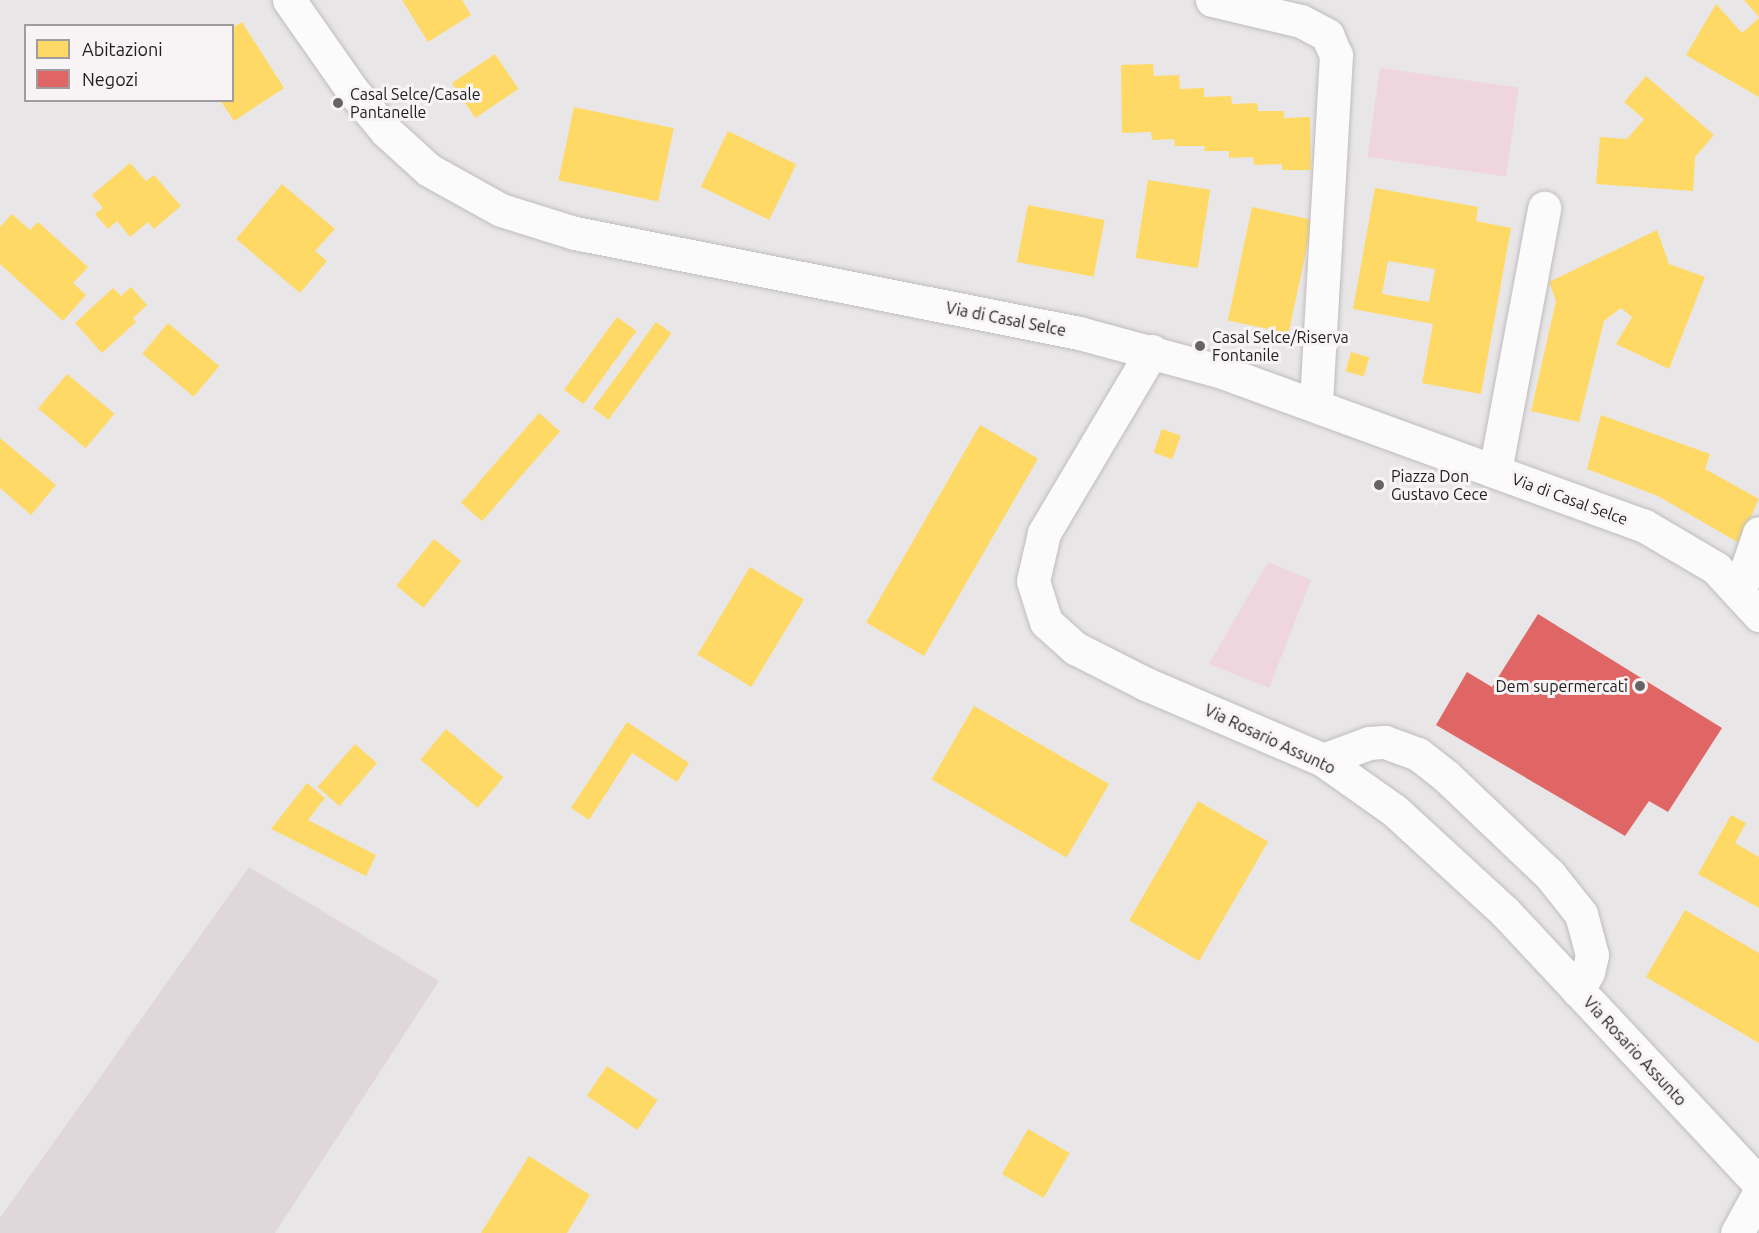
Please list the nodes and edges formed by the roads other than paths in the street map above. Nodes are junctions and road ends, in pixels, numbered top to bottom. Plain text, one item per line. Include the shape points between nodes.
1 (289, 0) edge
2 (1212, 0) edge
3 (1544, 208) dead end
4 (1152, 351) junction
5 (1316, 403) junction
6 (1495, 471) junction
7 (1759, 533) edge
8 (1749, 603) edge
9 (1323, 760) junction
10 (1578, 990) junction
11 (1759, 1183) edge
12 (1759, 1193) edge
13 (1737, 1233) edge

1 - 4 main road, Via di Casal Selce via 352,90 393,138 429,170 501,210 575,233
2 - 5 main road via 1301,21 1327,35 1336,55
3 - 6 main road
4 - 5 main road, Via di Casal Selce
4 - 9 main road, Via Rosario Assunto via 1044,533 1033,572 1037,603 1052,630 1075,648 1146,684
5 - 6 main road, Via di Casal Selce
6 - 8 main road, Via di Casal Selce via 1666,536 1716,568
7 - 8 main road
9 - 10 main road, Via Rosario Assunto via 1394,810 1440,850
9 - 10 main road via 1369,743 1385,742 1418,754 1446,776 1550,875 1578,909 1590,937 1592,955
10 - 11 main road, Via Rosario Assunto
12 - 13 main road

